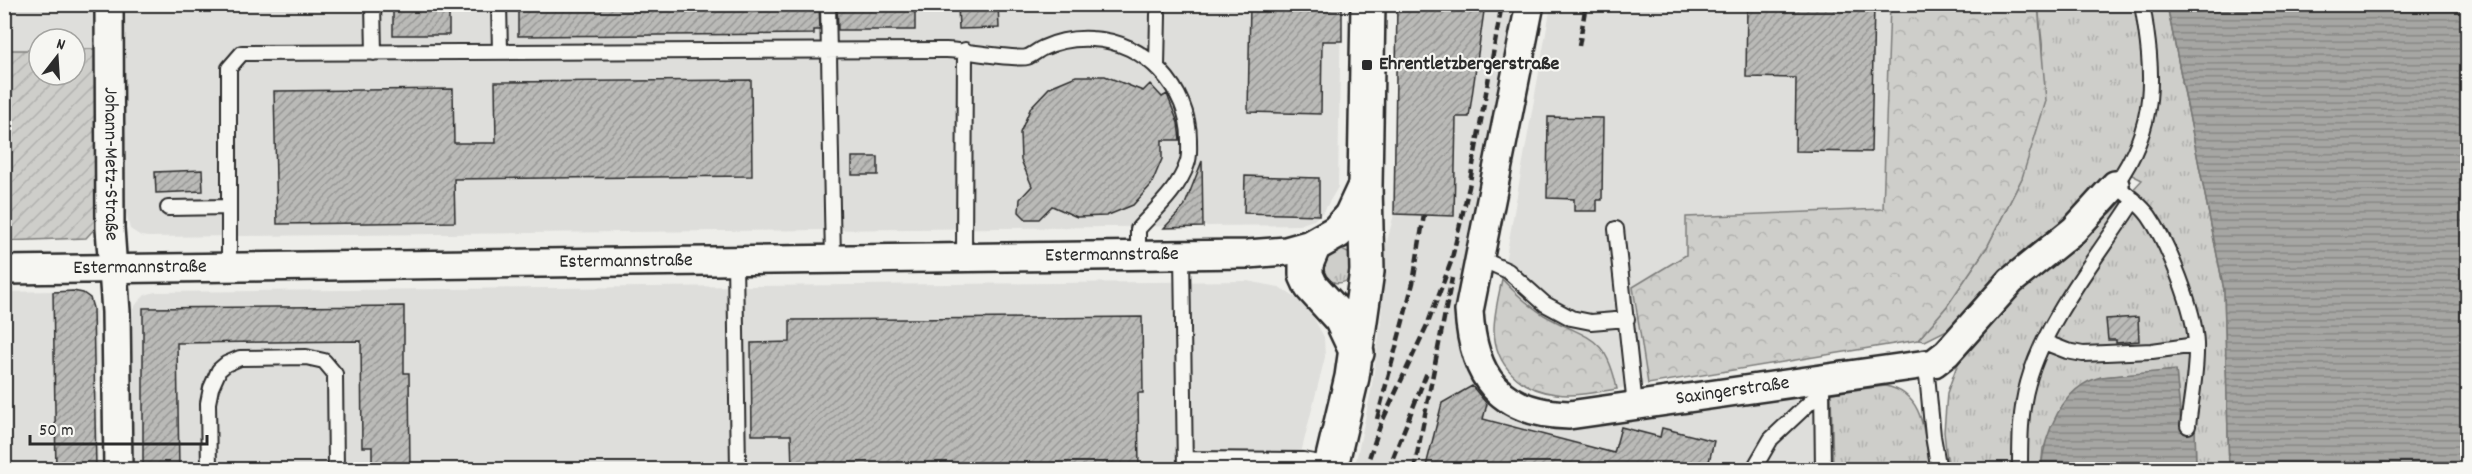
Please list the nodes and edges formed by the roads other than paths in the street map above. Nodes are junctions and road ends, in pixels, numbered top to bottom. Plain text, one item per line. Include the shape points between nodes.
1 (109, 4) edge
2 (373, 4) edge
3 (499, 4) edge
4 (828, 4) edge
5 (1368, 4) edge
6 (1530, 4) edge
7 (2142, 4) edge
8 (1158, 14) dead end
9 (829, 50) junction
10 (965, 50) junction
11 (500, 52) junction
12 (374, 53) junction
13 (1157, 67) junction
14 (1365, 186) junction
15 (2125, 193) junction
16 (229, 207) junction
17 (168, 208) dead end
18 (1616, 229) dead end
19 (1323, 240) junction
20 (1182, 254) junction
21 (1248, 254) junction
22 (1138, 255) junction
23 (964, 256) junction
24 (1479, 258) junction
25 (833, 259) junction
26 (735, 260) junction
27 (230, 267) junction
28 (1367, 267) junction
29 (113, 269) junction
30 (4, 270) edge
31 (1315, 289) junction
32 (1626, 319) junction
33 (2044, 342) junction
34 (2196, 345) junction
35 (1357, 353) junction
36 (1926, 365) junction
37 (1822, 385) junction
38 (1635, 406) junction
39 (2188, 426) dead end
40 (1185, 464) edge
41 (1331, 467) edge
42 (118, 470) edge
43 (209, 470) edge
44 (336, 470) edge
45 (738, 470) edge
46 (1753, 470) edge
47 (1823, 470) edge
48 (1939, 470) edge
49 (2020, 470) edge

1 - 29 street, Johann-Metz-Straße
2 - 12 lane
3 - 11 lane
4 - 9 lane
5 - 14 street
6 - 24 street, Saxingerstraße
7 - 15 lane via 2150,56 2150,109
8 - 13 lane
9 - 10 lane
9 - 11 lane
9 - 25 lane
10 - 13 lane via 1026,57 1062,42 1094,39 1137,52
10 - 23 lane
11 - 12 lane
12 - 16 lane via 242,54 229,68
13 - 22 lane via 1179,96 1190,127 1189,156 1169,195 1137,229
14 - 19 street via 1351,216 1337,232
14 - 28 street
15 - 33 lane via 2079,284
15 - 34 lane via 2148,215 2161,237 2187,303
15 - 36 street, Saxingerstraße via 2012,281 1947,353
16 - 17 lane
16 - 27 lane
18 - 32 lane
19 - 21 street, Estermannstraße via 1286,251
19 - 28 street via 1344,237 1355,243 1364,253
19 - 31 street via 1311,250 1305,264 1306,275
20 - 21 street, Estermannstraße
20 - 22 street, Estermannstraße
20 - 40 lane
21 - 31 street, Estermannstraße via 1285,267
22 - 23 street, Estermannstraße
23 - 25 street, Estermannstraße
24 - 32 lane via 1508,271 1545,304 1571,318 1591,322
24 - 38 street, Saxingerstraße via 1469,311 1470,330 1477,361 1494,387 1524,408 1554,415
25 - 26 street, Estermannstraße
26 - 27 street, Estermannstraße
26 - 45 lane
27 - 29 street, Estermannstraße
28 - 31 street via 1360,287 1347,297 1330,298
28 - 35 street
29 - 30 street, Estermannstraße
29 - 42 street, Johann-Metz-Straße
31 - 35 street via 1341,319
32 - 38 lane
33 - 34 lane via 2083,354
33 - 49 lane via 2023,404
34 - 39 lane
35 - 41 street
36 - 37 street, Saxingerstraße
36 - 48 lane
37 - 38 street, Saxingerstraße
37 - 46 lane via 1771,439
37 - 47 lane
40 - 41 lane via 1303,460
43 - 44 lane via 208,403 219,370 240,358 306,357 324,361 335,374

